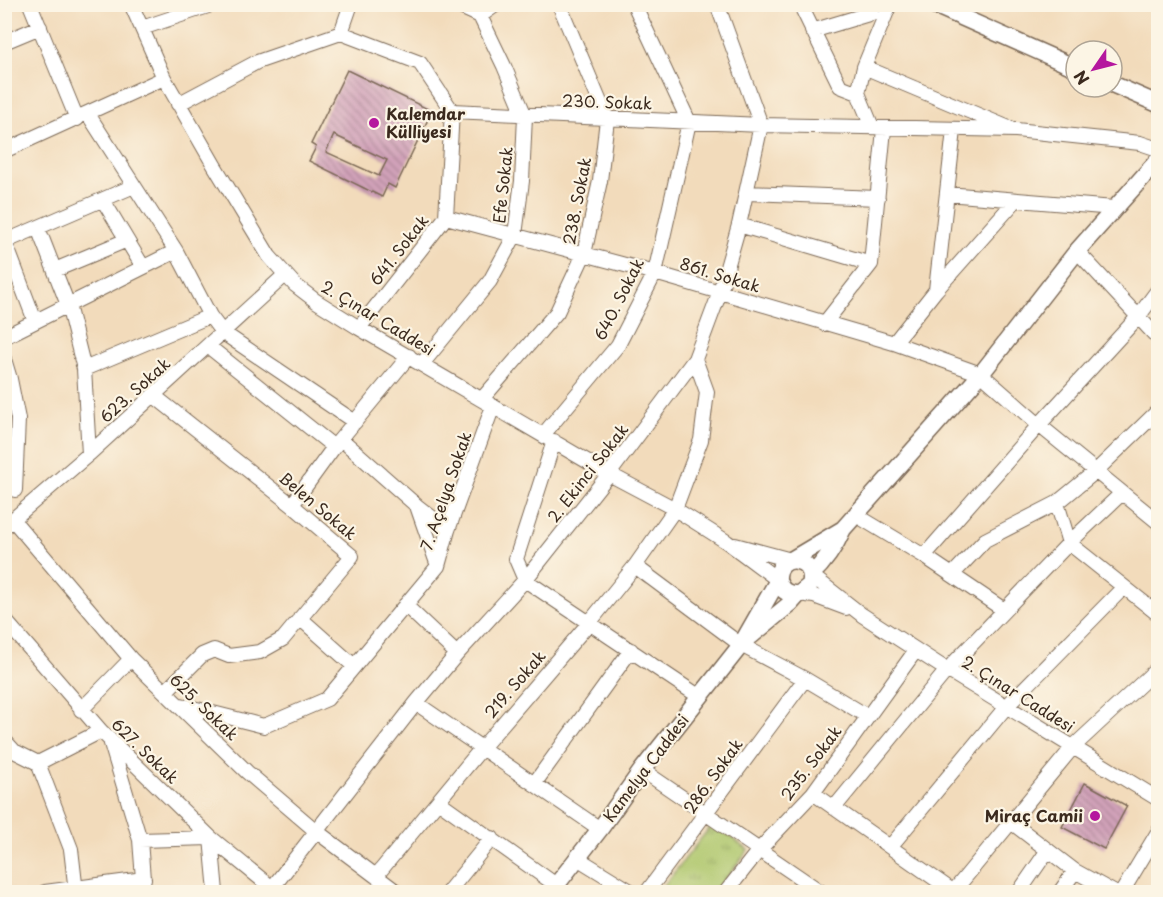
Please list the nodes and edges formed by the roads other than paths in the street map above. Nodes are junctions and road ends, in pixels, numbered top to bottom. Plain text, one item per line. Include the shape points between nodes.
1 (30, 4) edge
2 (131, 4) edge
3 (214, 4) edge
4 (351, 4) edge
5 (454, 4) edge
6 (497, 4) edge
7 (559, 4) edge
8 (634, 4) edge
9 (717, 4) edge
10 (800, 4) edge
11 (890, 4) edge
12 (932, 4) edge
13 (870, 9) edge
14 (480, 16) junction
15 (40, 27) junction
16 (142, 28) junction
17 (812, 31) junction
18 (341, 33) junction
19 (4, 42) edge
20 (1064, 63) edge
21 (864, 67) junction
22 (164, 78) junction
23 (1124, 89) edge
24 (858, 93) junction
25 (178, 104) junction
26 (1158, 104) edge
27 (452, 111) junction
28 (525, 116) junction
29 (82, 117) junction
30 (607, 119) junction
31 (689, 122) junction
32 (761, 125) junction
33 (878, 128) junction
34 (954, 130) junction
35 (1016, 130) junction
36 (1158, 149) edge
37 (4, 151) edge
38 (1158, 160) edge
39 (134, 186) junction
40 (748, 193) junction
41 (947, 194) junction
42 (878, 198) junction
43 (103, 200) junction
44 (1016, 200) junction
45 (1114, 208) junction
46 (446, 217) junction
47 (739, 225) junction
48 (38, 228) junction
49 (514, 235) junction
50 (127, 240) junction
51 (5, 242) edge
52 (176, 250) junction
53 (1077, 251) junction
54 (584, 254) junction
55 (871, 264) junction
56 (143, 267) junction
57 (55, 270) junction
58 (655, 273) junction
59 (285, 275) junction
60 (936, 290) junction
61 (1158, 290) edge
62 (720, 292) junction
63 (68, 305) junction
64 (210, 316) junction
65 (1138, 318) junction
66 (35, 321) junction
67 (824, 324) junction
68 (359, 328) junction
69 (222, 332) junction
70 (4, 336) edge
71 (1158, 339) edge
72 (894, 343) junction
73 (208, 346) junction
74 (409, 356) junction
75 (4, 359) edge
76 (695, 359) junction
77 (422, 363) junction
78 (84, 369) junction
79 (981, 374) junction
80 (153, 395) junction
81 (487, 402) junction
82 (1158, 411) edge
83 (11, 418) edge
84 (355, 422) junction
85 (1039, 425) junction
86 (549, 438) junction
87 (337, 443) junction
88 (89, 454) junction
89 (1096, 471) junction
90 (609, 474) junction
91 (10, 489) edge
92 (1122, 492) junction
93 (36, 499) junction
94 (1057, 503) junction
95 (292, 505) junction
96 (417, 506) junction
97 (675, 509) junction
98 (856, 515) junction
99 (1158, 522) edge
100 (9, 523) edge
101 (843, 529) junction
102 (448, 530) junction
103 (727, 542) junction
104 (1069, 543) junction
105 (924, 556) junction
106 (790, 561) junction
107 (438, 566) junction
108 (635, 566) junction
109 (952, 575) junction
110 (811, 576) junction
111 (525, 580) junction
112 (777, 580) junction
113 (1125, 587) junction
114 (799, 594) junction
115 (405, 605) junction
116 (1004, 610) junction
117 (1158, 614) edge
118 (862, 615) junction
119 (300, 618) junction
120 (4, 619) edge
121 (589, 623) junction
122 (741, 645) junction
123 (631, 650) junction
124 (915, 650) junction
125 (457, 654) junction
126 (131, 659) junction
127 (354, 666) junction
128 (1158, 668) edge
129 (947, 670) junction
130 (805, 679) junction
131 (165, 692) junction
132 (700, 697) junction
133 (416, 703) junction
134 (179, 705) junction
135 (1006, 707) junction
136 (81, 710) junction
137 (867, 716) junction
138 (105, 734) junction
139 (4, 740) edge
140 (1073, 747) junction
141 (481, 749) junction
142 (38, 763) junction
143 (642, 770) junction
144 (534, 784) junction
145 (1155, 791) edge
146 (813, 793) junction
147 (438, 801) junction
148 (834, 808) junction
149 (707, 814) junction
150 (1011, 822) junction
151 (600, 829) junction
152 (316, 831) junction
153 (1158, 832) edge
154 (211, 838) junction
155 (492, 838) junction
156 (140, 840) junction
157 (890, 848) junction
158 (759, 850) junction
159 (1048, 850) junction
160 (578, 858) junction
161 (1075, 871) junction
162 (376, 876) junction
163 (144, 886) edge
164 (553, 889) edge
165 (76, 890) edge
166 (273, 891) edge
167 (814, 891) edge
168 (45, 892) edge
169 (216, 892) edge
170 (397, 892) edge
171 (448, 892) edge
172 (632, 892) edge
173 (647, 892) edge
174 (726, 892) edge
175 (954, 892) edge
176 (1020, 892) edge
177 (1060, 892) edge
178 (1113, 892) edge
179 (1122, 892) edge

1 - 15 street
2 - 16 street, 2. Çınar Caddesi
3 - 16 street
4 - 18 street
5 - 14 street
6 - 14 street
7 - 30 street
8 - 31 street
9 - 32 street
10 - 17 street
11 - 21 street
12 - 20 main road
13 - 17 street
14 - 28 street, Efe Sokak
15 - 19 street
15 - 29 street
16 - 22 street, 2. Çınar Caddesi
17 - 24 street via 840,86
18 - 25 street via 257,62
18 - 27 street via 420,63
21 - 24 street
21 - 35 street
22 - 25 street, 2. Çınar Caddesi
22 - 29 street
23 - 26 main road
24 - 33 street
25 - 59 street, 2. Çınar Caddesi
27 - 28 street, 230. Sokak
27 - 46 street, 641. Sokak
28 - 30 street, 230. Sokak
28 - 49 street, Efe Sokak
29 - 37 street
29 - 39 street
30 - 31 street, 230. Sokak
30 - 54 street, 238. Sokak via 600,181
31 - 32 street, 230. Sokak
31 - 58 street, 640. Sokak
32 - 33 street, 230. Sokak
32 - 40 street, 2. Ekinci Sokak
33 - 34 street, 230. Sokak
33 - 42 street
34 - 35 street, 230. Sokak
34 - 41 street
35 - 36 street via 1140,143
38 - 45 main road
39 - 43 street
39 - 52 street
40 - 42 street
40 - 47 street, 2. Ekinci Sokak
41 - 44 street
41 - 60 street
42 - 55 street
43 - 48 street
43 - 50 street
44 - 45 street
44 - 60 street
45 - 53 main road
46 - 49 street, 861. Sokak
46 - 68 street, 641. Sokak
47 - 55 street
47 - 62 street, 2. Ekinci Sokak
48 - 51 street
48 - 57 street
49 - 54 street, 861. Sokak
49 - 77 street, Efe Sokak via 490,281
50 - 56 street
50 - 57 street
51 - 66 street
52 - 56 street
52 - 64 street
53 - 65 street
53 - 79 main road
54 - 58 street, 861. Sokak
54 - 81 street, 238. Sokak via 557,312
55 - 67 street
56 - 63 street
57 - 63 street
58 - 62 street, 861. Sokak
58 - 86 street, 640. Sokak via 618,345
59 - 68 street, 2. Çınar Caddesi via 316,301
59 - 69 street, 623. Sokak
60 - 72 street
61 - 65 street
62 - 67 street, 861. Sokak
62 - 76 street, 2. Ekinci Sokak
63 - 66 street
63 - 78 street
64 - 69 street
64 - 78 street
65 - 71 street
65 - 85 street
66 - 70 street
67 - 72 street, 861. Sokak
68 - 74 street, 2. Çınar Caddesi
69 - 73 street, 623. Sokak
69 - 84 street
72 - 79 street, 861. Sokak
73 - 80 street, 623. Sokak
73 - 87 street
74 - 77 street, 2. Çınar Caddesi
74 - 84 street
75 - 83 street via 10,379
76 - 90 street, 2. Ekinci Sokak
76 - 97 street, 219. Sokak via 707,392 701,440
77 - 81 street, 2. Çınar Caddesi
78 - 88 street
79 - 85 street
79 - 98 main road
80 - 88 street, 623. Sokak
80 - 95 street, Belen Sokak
81 - 86 street, 2. Çınar Caddesi
81 - 102 street, 7. Açelya Sokak
82 - 89 street
83 - 91 street
84 - 87 street
85 - 89 street
85 - 105 street
86 - 90 street, 2. Çınar Caddesi
86 - 111 street via 516,559
87 - 95 street
87 - 96 street
88 - 93 street, 623. Sokak
89 - 92 street
89 - 94 street
90 - 97 street, 2. Çınar Caddesi
90 - 111 street, 2. Ekinci Sokak
91 - 93 street
92 - 99 street
92 - 104 street
93 - 100 street, 623. Sokak
94 - 104 street
94 - 109 street via 985,540
95 - 119 street, Belen Sokak via 352,556
96 - 102 street
96 - 107 street
97 - 103 street, 2. Çınar Caddesi
97 - 108 street, 219. Sokak
98 - 101 main road
98 - 105 street
100 - 126 street, 625. Sokak
101 - 106 main road
101 - 110 main road
102 - 107 street, 7. Açelya Sokak
103 - 106 street
103 - 112 street
104 - 113 street
104 - 116 street
105 - 109 street
106 - 110 main road via 802,562
106 - 112 main road via 782,566
107 - 115 street, 7. Açelya Sokak
108 - 121 street, 219. Sokak
108 - 122 street
109 - 116 street
110 - 114 main road via 810,585
110 - 118 street
111 - 121 street
111 - 125 street, 2. Ekinci Sokak
112 - 114 main road via 783,590
112 - 122 main road
113 - 117 street
113 - 135 street
114 - 118 street via 830,601
114 - 122 main road
115 - 125 street
115 - 127 street, 7. Açelya Sokak
116 - 129 street
118 - 124 street, 2. Çınar Caddesi
119 - 127 street
119 - 131 street, Belen Sokak via 283,639 261,652 229,656 214,650 202,655
120 - 136 street, 627. Sokak
121 - 123 street
121 - 141 street, 219. Sokak
122 - 130 street
122 - 132 main road, Kamelya Caddesi
123 - 132 street
123 - 144 street
124 - 129 street, 2. Çınar Caddesi
124 - 137 street, 235. Sokak
125 - 133 street, 2. Ekinci Sokak
126 - 131 street, 625. Sokak
126 - 136 street
127 - 134 street, 7. Açelya Sokak via 327,699 264,726
128 - 140 street
129 - 135 street, 2. Çınar Caddesi
129 - 148 street
130 - 137 street
130 - 149 street, 286. Sokak
131 - 134 street, 625. Sokak
132 - 143 main road, Kamelya Caddesi
133 - 141 street
133 - 152 street, 2. Ekinci Sokak
134 - 152 street, 625. Sokak via 247,772
135 - 140 street, 2. Çınar Caddesi
135 - 157 street
136 - 138 street, 627. Sokak
137 - 146 street, 235. Sokak
138 - 142 street
138 - 154 street, 627. Sokak
138 - 156 street
139 - 142 street via 14,751
140 - 145 street, 2. Çınar Caddesi
140 - 150 street
141 - 144 street
141 - 147 street, 219. Sokak
142 - 165 street via 71,849
143 - 149 street
143 - 151 main road, Kamelya Caddesi
144 - 151 street
146 - 148 street
146 - 158 street, 235. Sokak
147 - 155 street
147 - 162 street, 219. Sokak
148 - 157 street
149 - 158 street
149 - 173 street, 286. Sokak
150 - 159 street
150 - 175 street
151 - 160 main road, Kamelya Caddesi
152 - 162 street, 625. Sokak
152 - 166 street, 2. Ekinci Sokak
153 - 179 street
154 - 156 street
154 - 166 street, 627. Sokak
154 - 169 street
155 - 164 street
155 - 171 street
156 - 163 street
157 - 175 street
158 - 167 street
158 - 174 street, 235. Sokak
159 - 161 street
159 - 176 street
160 - 164 main road, Kamelya Caddesi
160 - 172 street
161 - 177 street
161 - 178 street
162 - 170 street, 625. Sokak
163 - 165 street
165 - 168 street

